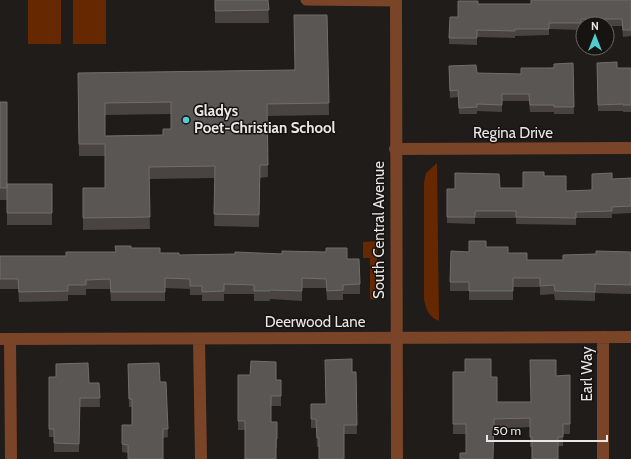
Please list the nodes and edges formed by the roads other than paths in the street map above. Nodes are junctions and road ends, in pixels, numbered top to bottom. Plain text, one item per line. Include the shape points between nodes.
1 (305, 0) edge
2 (337, 1) edge
3 (396, 1) edge
4 (631, 148) edge
5 (395, 149) junction
6 (603, 337) junction
7 (631, 337) edge
8 (396, 338) junction
9 (5, 339) edge
10 (199, 339) junction
11 (11, 459) edge
12 (201, 459) edge
13 (396, 459) edge
14 (603, 459) edge

1 - 2 lane
2 - 3 lane
3 - 5 street, South Central Avenue
4 - 5 street, Regina Drive
5 - 8 street, South Central Avenue
6 - 7 street, Deerwood Lane
6 - 8 street, Deerwood Lane
6 - 14 street, Earl Way
8 - 10 street, Deerwood Lane
8 - 13 street, South Central Avenue
9 - 10 street, Deerwood Lane
9 - 11 street
10 - 12 street

